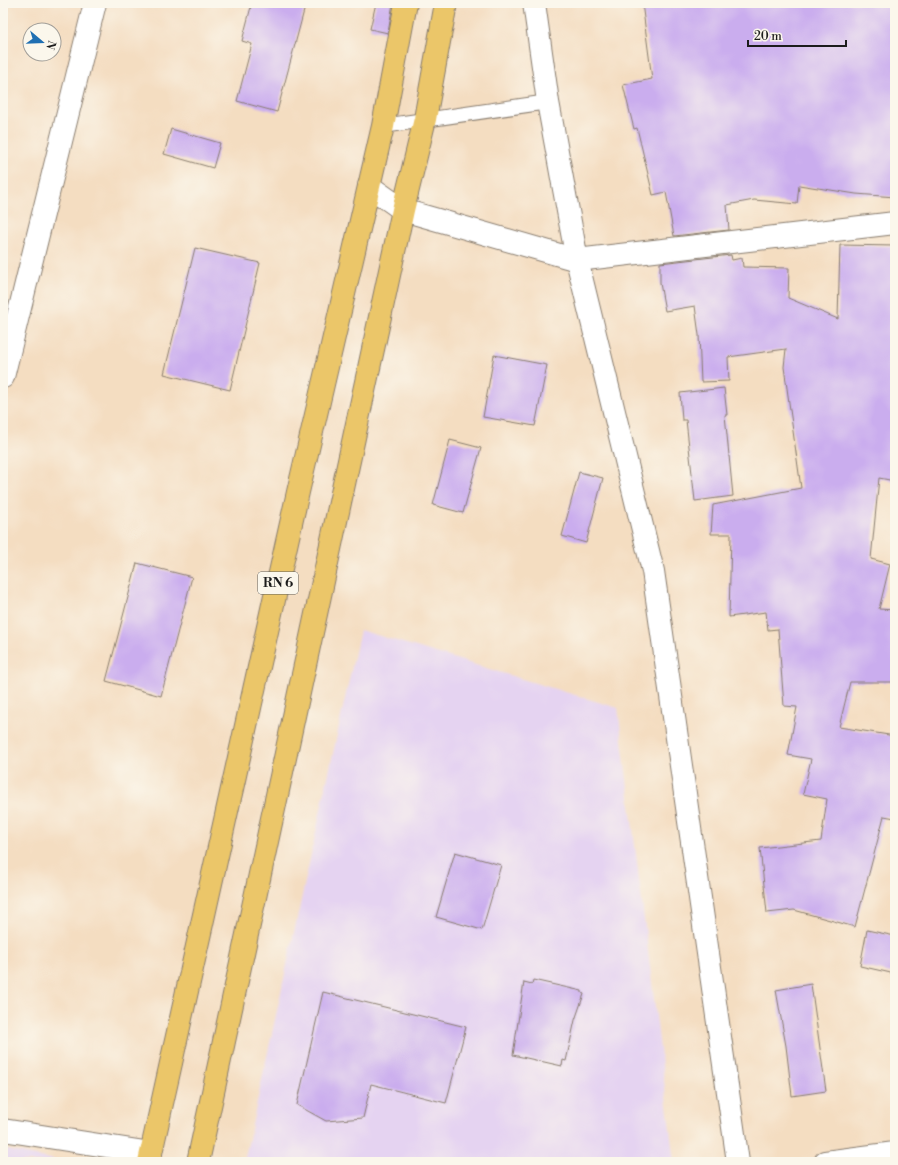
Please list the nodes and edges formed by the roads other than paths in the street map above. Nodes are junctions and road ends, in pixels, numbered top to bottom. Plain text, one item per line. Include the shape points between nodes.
1 (95, 3) edge
2 (406, 3) edge
3 (446, 3) edge
4 (534, 3) edge
5 (548, 102) junction
6 (424, 119) junction
7 (383, 126) junction
8 (369, 186) junction
9 (403, 210) junction
10 (895, 224) edge
11 (577, 260) junction
12 (3, 377) edge
13 (3, 1130) edge
14 (895, 1153) edge
15 (150, 1158) edge
16 (198, 1162) edge
17 (738, 1162) edge
18 (824, 1162) edge

1 - 12 street
2 - 7 main road, RN 6
3 - 6 main road
4 - 5 street
5 - 6 lane
5 - 11 street
6 - 7 lane
6 - 9 main road
7 - 8 main road, RN 6
8 - 9 street
8 - 15 main road, RN 6 via 298,492
9 - 11 street
9 - 16 main road
10 - 11 street
11 - 17 street via 653,572
13 - 15 street
14 - 18 street

